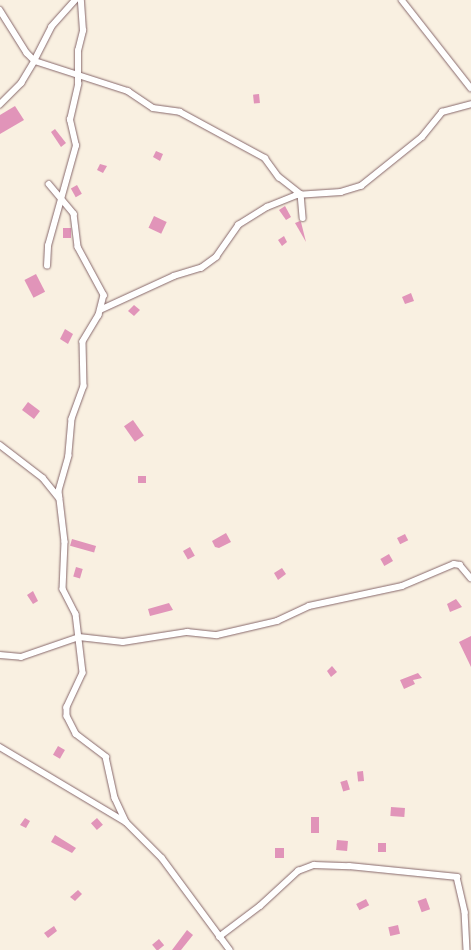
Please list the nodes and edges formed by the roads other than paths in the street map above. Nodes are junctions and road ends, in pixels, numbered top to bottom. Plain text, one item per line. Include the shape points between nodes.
1 (76, 0) edge
2 (81, 0) edge
3 (402, 0) edge
4 (0, 10) edge
5 (35, 61) junction
6 (76, 74) junction
7 (471, 88) edge
8 (471, 104) edge
9 (0, 105) edge
10 (49, 184) dead end
11 (301, 194) junction
12 (62, 199) junction
13 (303, 218) dead end
14 (47, 266) dead end
15 (100, 310) junction
16 (0, 444) edge
17 (59, 498) junction
18 (471, 578) edge
19 (79, 637) junction
20 (92, 639) junction
21 (81, 650) junction
22 (0, 655) edge
23 (0, 747) edge
24 (126, 822) junction
25 (219, 937) junction
26 (230, 950) edge
27 (466, 950) edge

1 - 5 street via 52,27
2 - 6 street via 83,31
3 - 7 street
4 - 5 street
5 - 6 street
5 - 9 street via 22,83
6 - 11 street via 128,91 154,108 168,108 184,114 268,160 280,177
6 - 12 street via 78,87 70,120 76,146
8 - 11 street via 442,112 422,137 361,186 341,192
10 - 12 street
11 - 13 street
11 - 15 street via 249,217 226,240 216,256 201,268 174,276
12 - 14 street via 48,246
12 - 15 street via 74,214 78,247 104,295
15 - 17 street via 83,342 84,386 72,422 72,440 60,482
16 - 17 street via 43,478
17 - 19 street via 65,542 63,589 76,610
18 - 20 street via 460,565 454,564 402,586 309,606 277,621 216,635 187,632 123,642
19 - 20 street
19 - 21 street
19 - 22 street via 21,656
20 - 21 street
21 - 24 street via 83,673 67,707 67,716 76,734 106,757 115,798
23 - 24 street
24 - 25 street via 162,858
25 - 26 street
25 - 27 street via 298,871 314,865 349,866 457,877 465,912

